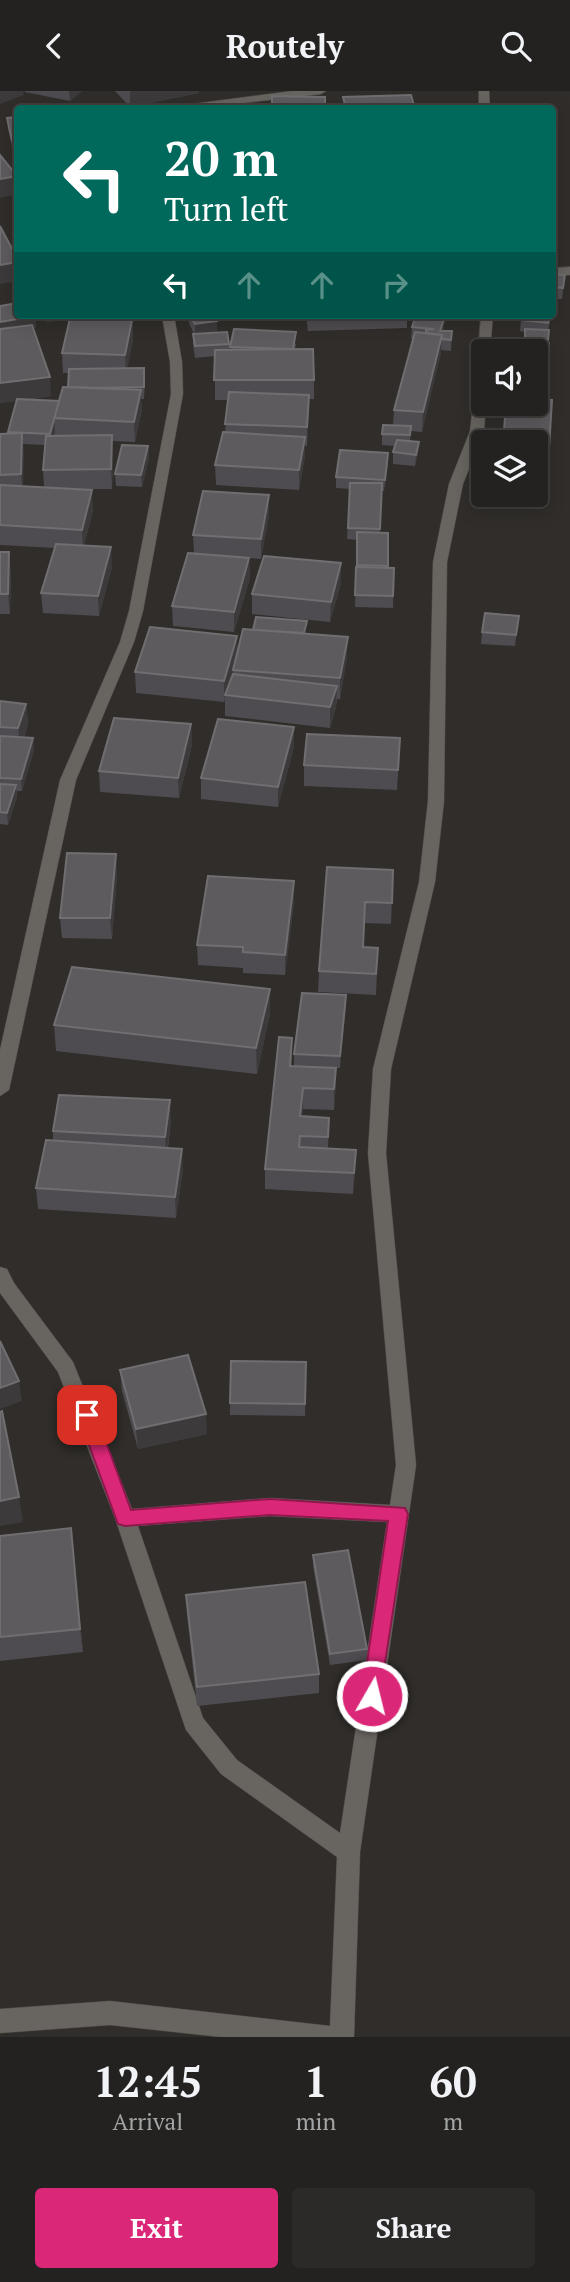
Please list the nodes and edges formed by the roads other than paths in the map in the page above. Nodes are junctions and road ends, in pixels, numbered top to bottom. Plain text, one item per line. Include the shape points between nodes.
1 (321, 91) edge
2 (195, 105) edge
3 (169, 319) edge
4 (487, 319) edge
5 (485, 339) edge
6 (479, 416) edge
7 (0, 1090) edge
8 (2, 1284) edge
9 (398, 1514) junction
10 (125, 1518) junction
11 (349, 1852) junction
12 (0, 2021) edge
13 (329, 2037) edge
14 (342, 2037) edge

1 - 2 street
3 - 7 street via 177,394 136,611 68,780
4 - 5 street
6 - 9 street via 478,431 456,484 440,562 436,800 427,882 382,1069 377,1153 406,1465
8 - 10 street via 66,1368
9 - 10 street via 270,1507
9 - 11 street
10 - 11 street via 194,1723 229,1767
11 - 14 street
12 - 13 street via 110,2013

